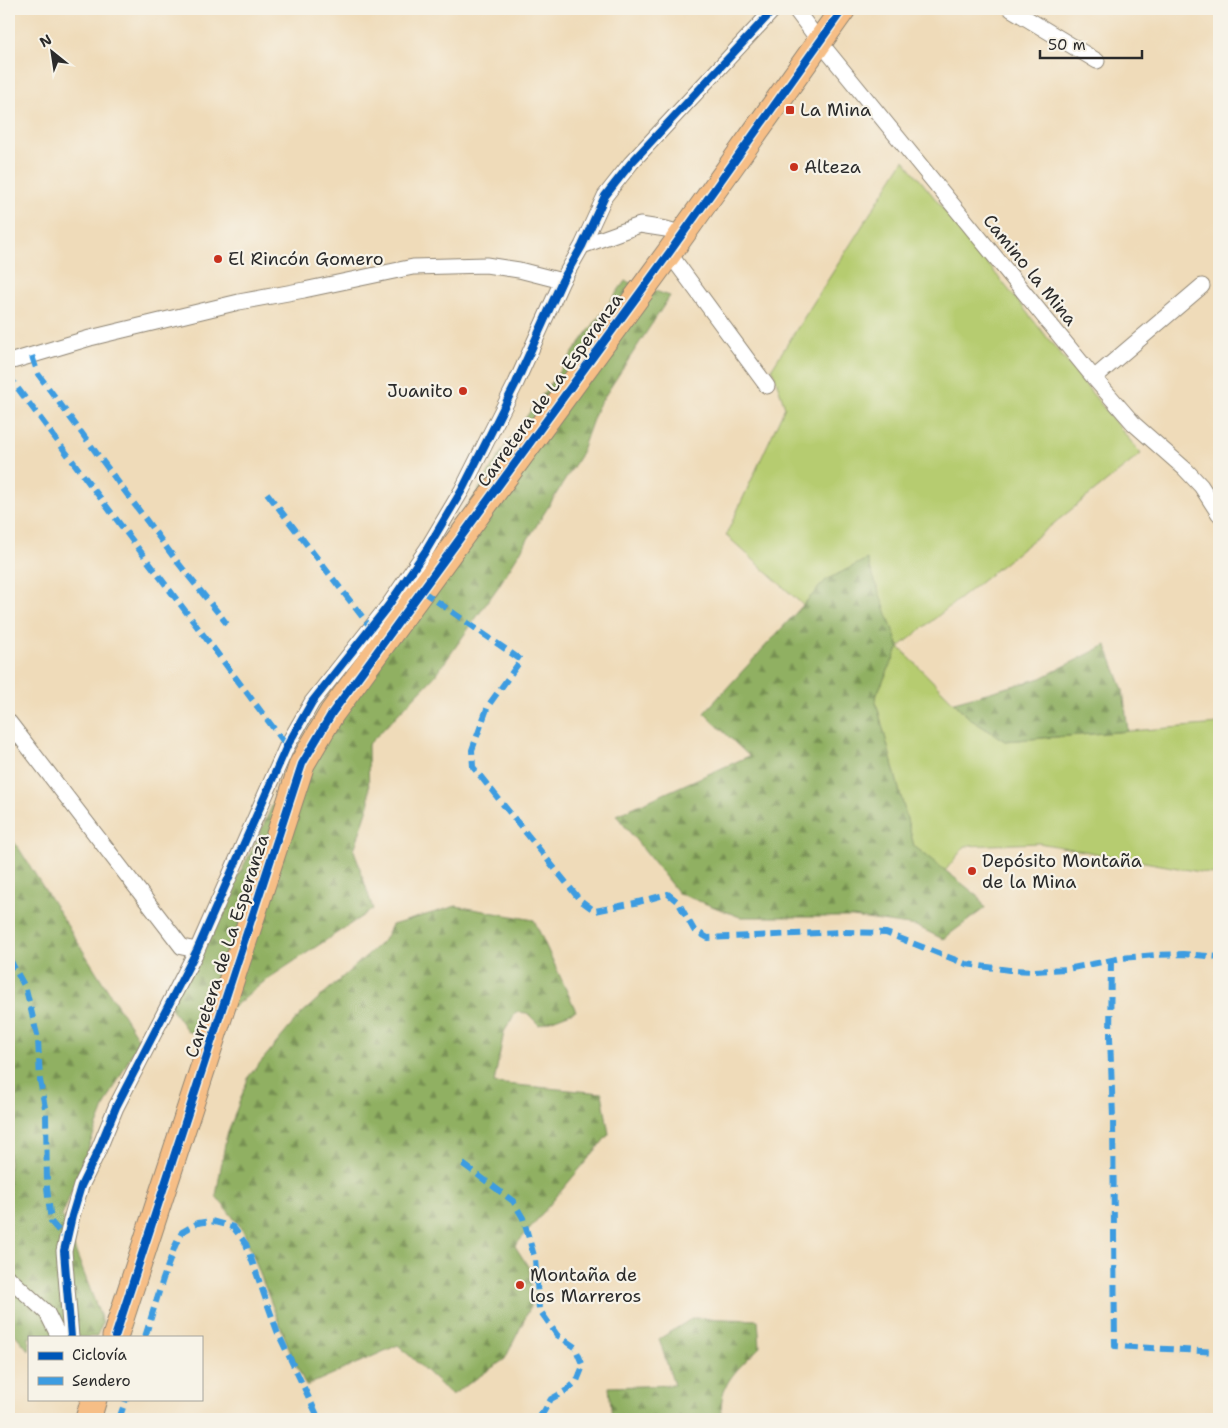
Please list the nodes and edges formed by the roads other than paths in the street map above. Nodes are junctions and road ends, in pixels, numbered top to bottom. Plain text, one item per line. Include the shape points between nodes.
1 (774, 9) edge
2 (795, 9) edge
3 (843, 9) edge
4 (1011, 9) edge
5 (819, 41) junction
6 (1096, 61) dead end
7 (676, 243) junction
8 (582, 246) junction
9 (562, 281) junction
10 (1202, 286) dead end
11 (9, 362) edge
12 (1094, 378) junction
13 (768, 386) dead end
14 (1219, 514) edge
15 (9, 722) edge
16 (197, 950) junction
17 (9, 1278) edge
18 (58, 1336) edge
19 (71, 1336) edge
20 (115, 1336) edge
21 (94, 1400) edge
22 (88, 1419) edge

1 - 8 street via 630,163 605,196
2 - 5 street, Camino la Mina
3 - 5 main road, Carretera de La Esperanza
4 - 6 street
5 - 7 main road, Carretera de La Esperanza
5 - 12 street, Camino la Mina
7 - 8 street via 666,229 640,224
7 - 13 street
7 - 20 main road, Carretera de La Esperanza via 332,713 302,764
8 - 9 street
9 - 11 street via 486,265 413,267 239,302 90,338
9 - 16 street via 462,490 427,549 388,606 312,702 287,746
10 - 12 street
12 - 14 street, Camino la Mina via 1134,424 1201,486
15 - 16 street via 182,947
16 - 19 street via 116,1107 81,1186 64,1251
17 - 18 street via 47,1313
21 - 22 main road

